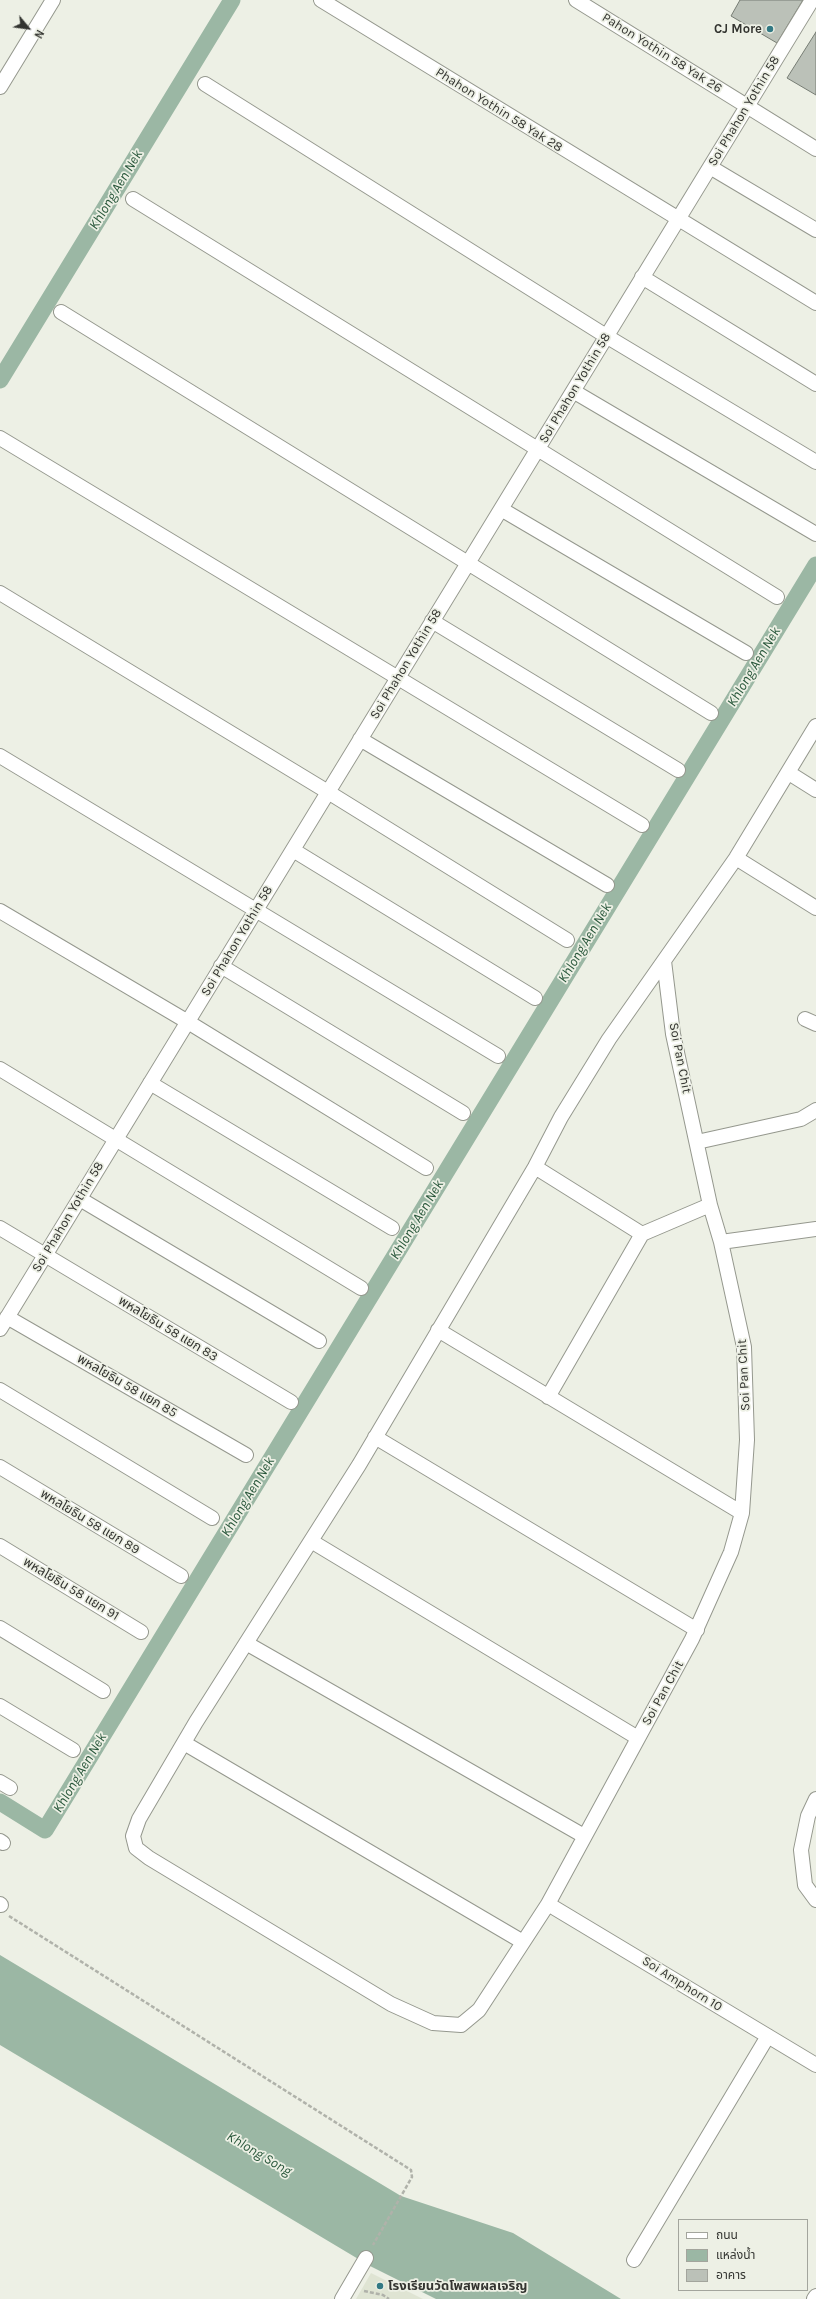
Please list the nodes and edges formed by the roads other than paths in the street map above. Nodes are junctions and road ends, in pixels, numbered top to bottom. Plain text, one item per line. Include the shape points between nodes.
1 (53, 0) edge
2 (321, 0) edge
3 (576, 0) edge
4 (812, 0) edge
5 (592, 4) edge
6 (205, 84) dead end
7 (0, 87) edge
8 (747, 106) junction
9 (816, 148) edge
10 (710, 167) junction
11 (133, 199) dead end
12 (678, 220) junction
13 (816, 230) edge
14 (642, 277) junction
15 (816, 303) edge
16 (61, 312) dead end
17 (606, 336) junction
18 (816, 384) edge
19 (573, 391) junction
20 (0, 438) edge
21 (537, 450) junction
22 (816, 462) edge
23 (501, 509) junction
24 (816, 534) edge
25 (468, 564) junction
26 (0, 593) edge
27 (777, 597) dead end
28 (432, 621) junction
29 (746, 653) dead end
30 (398, 678) junction
31 (711, 713) dead end
32 (816, 726) edge
33 (360, 739) junction
34 (0, 756) edge
35 (678, 770) dead end
36 (789, 773) junction
37 (816, 790) edge
38 (328, 792) junction
39 (642, 825) dead end
40 (293, 850) junction
41 (736, 858) junction
42 (607, 885) dead end
43 (816, 908) edge
44 (256, 909) junction
45 (0, 911) edge
46 (567, 940) dead end
47 (664, 960) junction
48 (222, 966) junction
49 (535, 998) dead end
50 (188, 1022) junction
51 (498, 1056) dead end
52 (0, 1069) edge
53 (150, 1083) junction
54 (816, 1110) edge
55 (462, 1113) dead end
56 (116, 1140) junction
57 (697, 1142) junction
58 (535, 1167) junction
59 (426, 1168) dead end
60 (80, 1199) junction
61 (710, 1205) junction
62 (0, 1228) edge
63 (392, 1228) dead end
64 (816, 1229) edge
65 (642, 1234) junction
66 (721, 1242) junction
67 (45, 1256) junction
68 (361, 1288) dead end
69 (7, 1317) junction
70 (0, 1329) edge
71 (438, 1330) junction
72 (319, 1341) dead end
73 (0, 1390) edge
74 (548, 1397) junction
75 (291, 1402) dead end
76 (375, 1437) junction
77 (246, 1455) dead end
78 (0, 1467) edge
79 (742, 1513) junction
80 (212, 1518) dead end
81 (311, 1541) junction
82 (0, 1546) edge
83 (181, 1576) dead end
84 (0, 1628) edge
85 (697, 1630) junction
86 (141, 1632) dead end
87 (246, 1643) junction
88 (103, 1692) dead end
89 (0, 1706) edge
90 (638, 1738) junction
91 (184, 1743) junction
92 (73, 1750) dead end
93 (816, 1799) edge
94 (584, 1836) junction
95 (816, 1900) edge
96 (548, 1904) junction
97 (523, 1942) junction
98 (768, 2036) junction
99 (816, 2066) edge
100 (366, 2258) road end
101 (634, 2260) dead end
102 (345, 2294) edge
103 (816, 2296) edge
104 (814, 2299) edge

1 - 7 street
2 - 12 street, Phahon Yothin 58 Yak 28
3 - 5 street, Pahon Yothin 58 Yak 26
4 - 8 street, Soi Phahon Yothin 58
5 - 8 street, Pahon Yothin 58 Yak 26
6 - 17 street
8 - 9 street, Pahon Yothin 58 Yak 26
8 - 10 street, Soi Phahon Yothin 58
10 - 12 street, Soi Phahon Yothin 58
10 - 13 street
11 - 21 street
12 - 14 street, Soi Phahon Yothin 58
12 - 15 street, Phahon Yothin 58 Yak 28
14 - 17 street, Soi Phahon Yothin 58
14 - 18 street
16 - 25 street
17 - 19 street, Soi Phahon Yothin 58
17 - 22 street
19 - 21 street, Soi Phahon Yothin 58
19 - 24 street
20 - 30 street
21 - 23 street, Soi Phahon Yothin 58
21 - 27 street
23 - 25 street, Soi Phahon Yothin 58
23 - 29 street
25 - 28 street, Soi Phahon Yothin 58
25 - 31 street
26 - 38 street
28 - 30 street, Soi Phahon Yothin 58
28 - 35 street
30 - 33 street, Soi Phahon Yothin 58
30 - 39 street
32 - 36 street
33 - 38 street, Soi Phahon Yothin 58
33 - 42 street
34 - 44 street
36 - 37 street
36 - 41 street
38 - 40 street, Soi Phahon Yothin 58
38 - 46 street
40 - 44 street, Soi Phahon Yothin 58
40 - 49 street
41 - 43 street
41 - 47 street
44 - 48 street, Soi Phahon Yothin 58
44 - 51 street
45 - 50 street
47 - 57 street, Soi Pan Chit via 673,1034
47 - 58 street, Soi Pan Chit via 609,1039 561,1117
48 - 50 street, Soi Phahon Yothin 58
48 - 55 street
50 - 53 street, Soi Phahon Yothin 58
50 - 59 street
52 - 56 street
53 - 56 street, Soi Phahon Yothin 58
53 - 63 street
54 - 57 street via 801,1119
56 - 60 street, Soi Phahon Yothin 58
56 - 68 street
57 - 61 street, Soi Pan Chit
58 - 65 street
58 - 71 street, Soi Pan Chit
60 - 67 street, Soi Phahon Yothin 58
60 - 72 street
61 - 65 street
61 - 66 street, Soi Pan Chit
62 - 67 street, พหลโยธิน 58 แยก 83
64 - 66 street
65 - 74 street
66 - 79 street, Soi Pan Chit via 744,1347 747,1440
67 - 69 street, Soi Phahon Yothin 58
67 - 75 street, พหลโยธิน 58 แยก 83
69 - 70 street, Soi Phahon Yothin 58
69 - 77 street, พหลโยธิน 58 แยก 85
71 - 74 street
71 - 76 street, Soi Pan Chit
73 - 80 street
74 - 79 street
76 - 81 street, Soi Pan Chit
76 - 85 street
78 - 83 street, พหลโยธิน 58 แยก 89
79 - 85 street, Soi Pan Chit via 731,1552
81 - 87 street, Soi Pan Chit
81 - 90 street
82 - 86 street, พหลโยธิน 58 แยก 91
84 - 88 street
85 - 90 street, Soi Pan Chit
87 - 91 street, Soi Pan Chit
87 - 94 street
89 - 92 street
90 - 94 street, Soi Pan Chit
91 - 97 street
91 - 97 street, Soi Pan Chit via 139,1819 133,1836 136,1848 391,2004 433,2023 461,2025 479,2010
93 - 95 street via 808,1816 801,1850 805,1885
94 - 96 street, Soi Pan Chit
96 - 97 street, Soi Pan Chit
96 - 98 street, Soi Amphorn 10
98 - 99 street, Soi Amphorn 10
98 - 101 street
100 - 102 street
103 - 104 street

